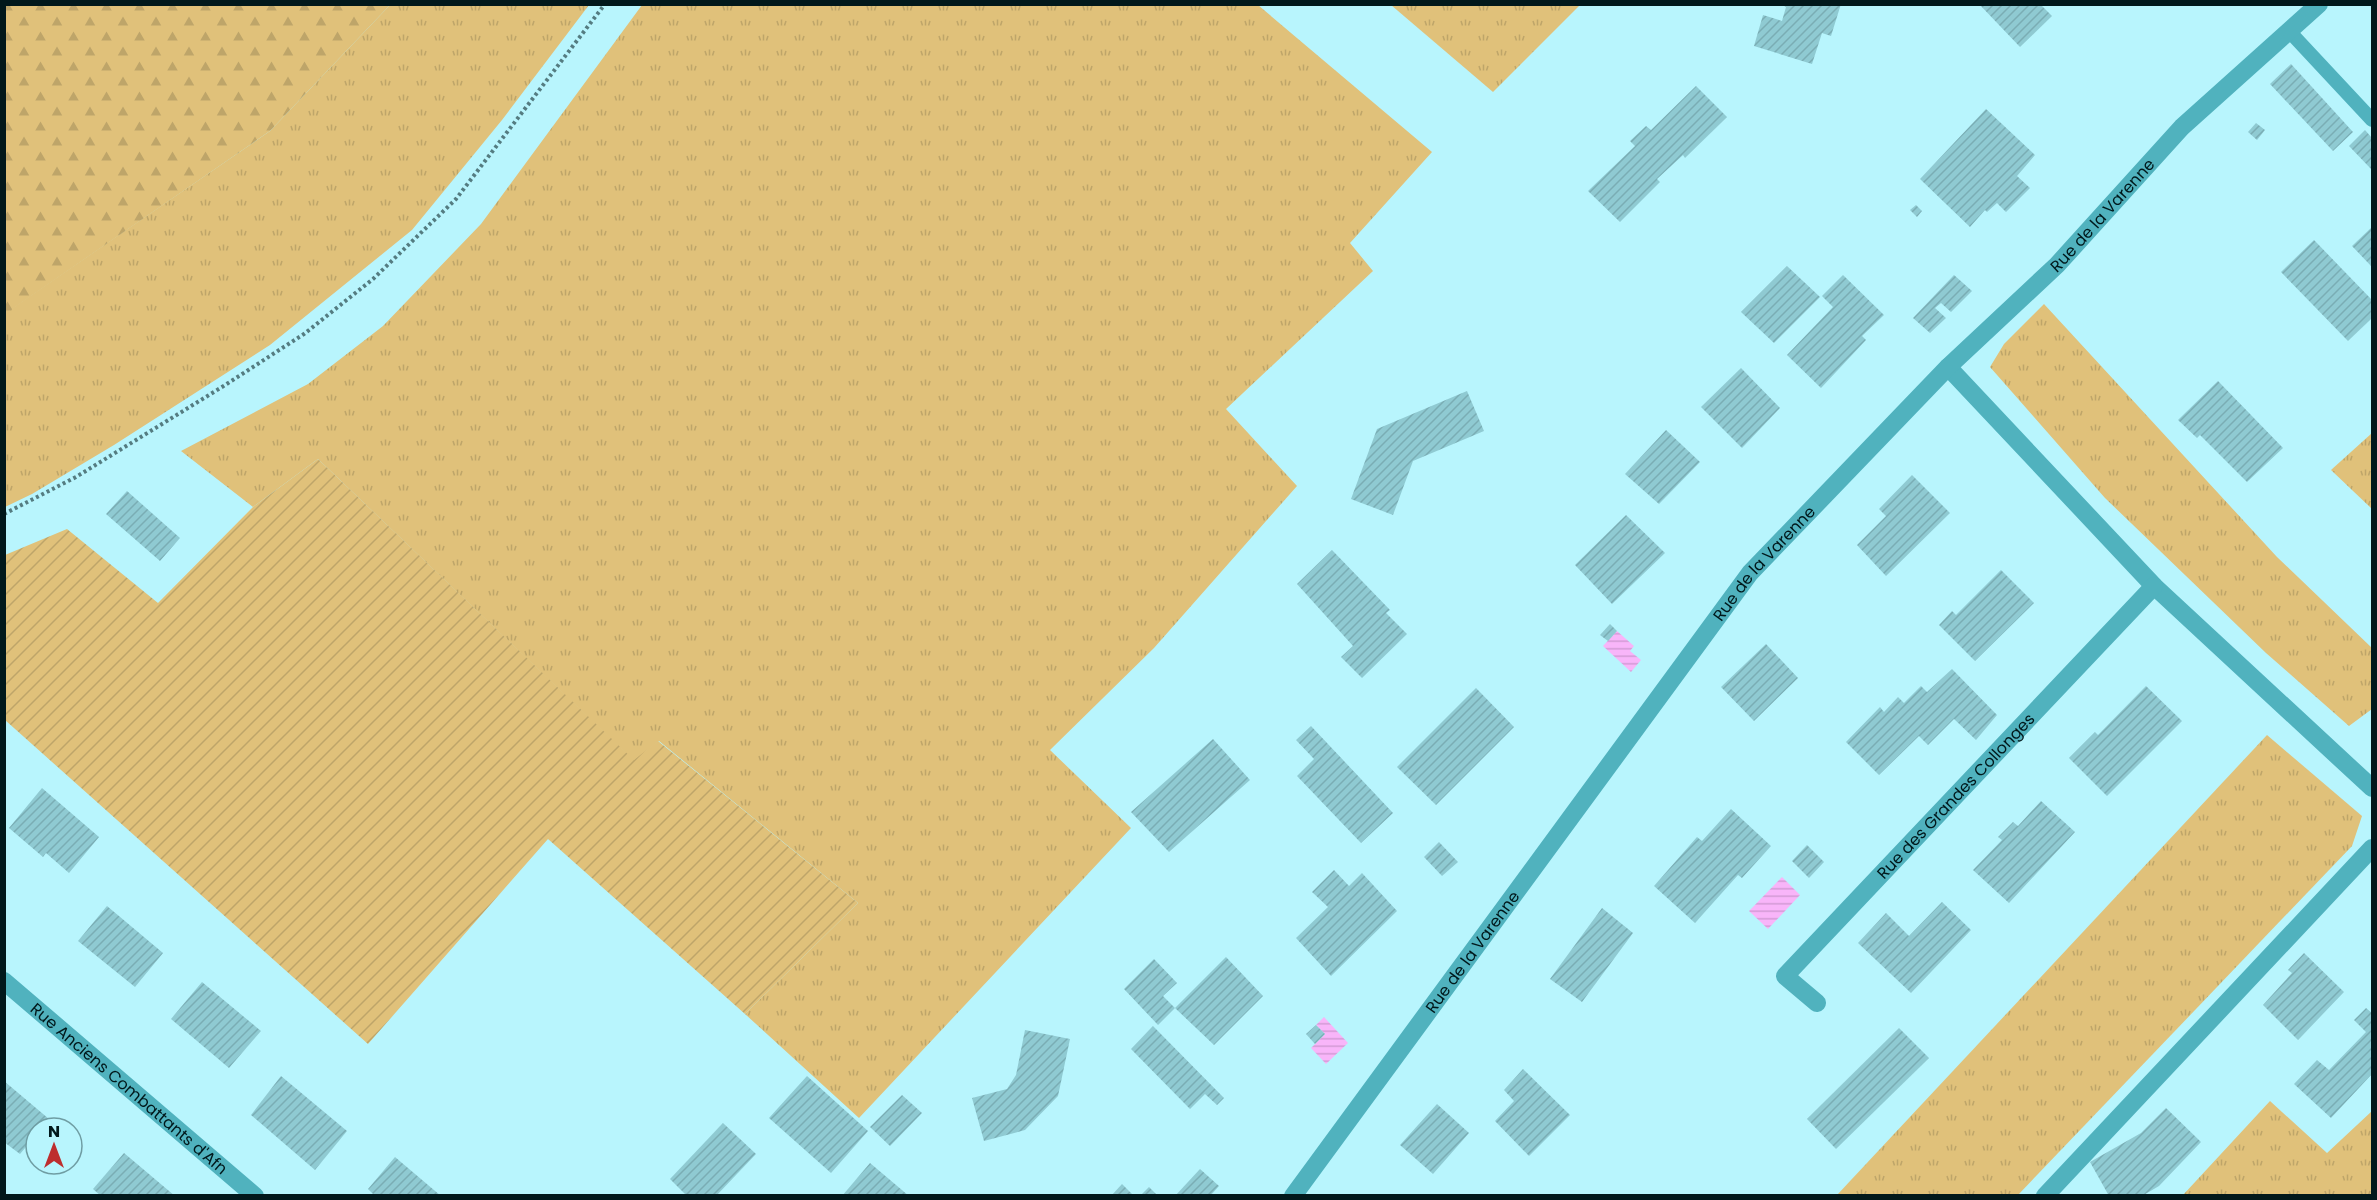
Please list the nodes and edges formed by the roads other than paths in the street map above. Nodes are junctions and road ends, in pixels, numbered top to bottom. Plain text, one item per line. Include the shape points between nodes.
1 (2319, 4) edge
2 (2289, 31) junction
3 (2373, 120) edge
4 (1948, 367) junction
5 (2154, 586) junction
6 (2373, 788) edge
7 (2373, 848) edge
8 (4, 981) edge
9 (1817, 1003) dead end
10 (255, 1196) edge
11 (1293, 1196) edge
12 (2045, 1196) edge

1 - 2 street, Rue de la Varenne
2 - 3 lane
2 - 4 street, Rue de la Varenne via 2182,127 2057,265
4 - 5 street
4 - 11 street, Rue de la Varenne via 1750,573
5 - 6 street
5 - 9 street, Rue des Grandes Collonges via 1785,976
7 - 12 street
8 - 10 street, Rue Anciens Combattants d'Afn

